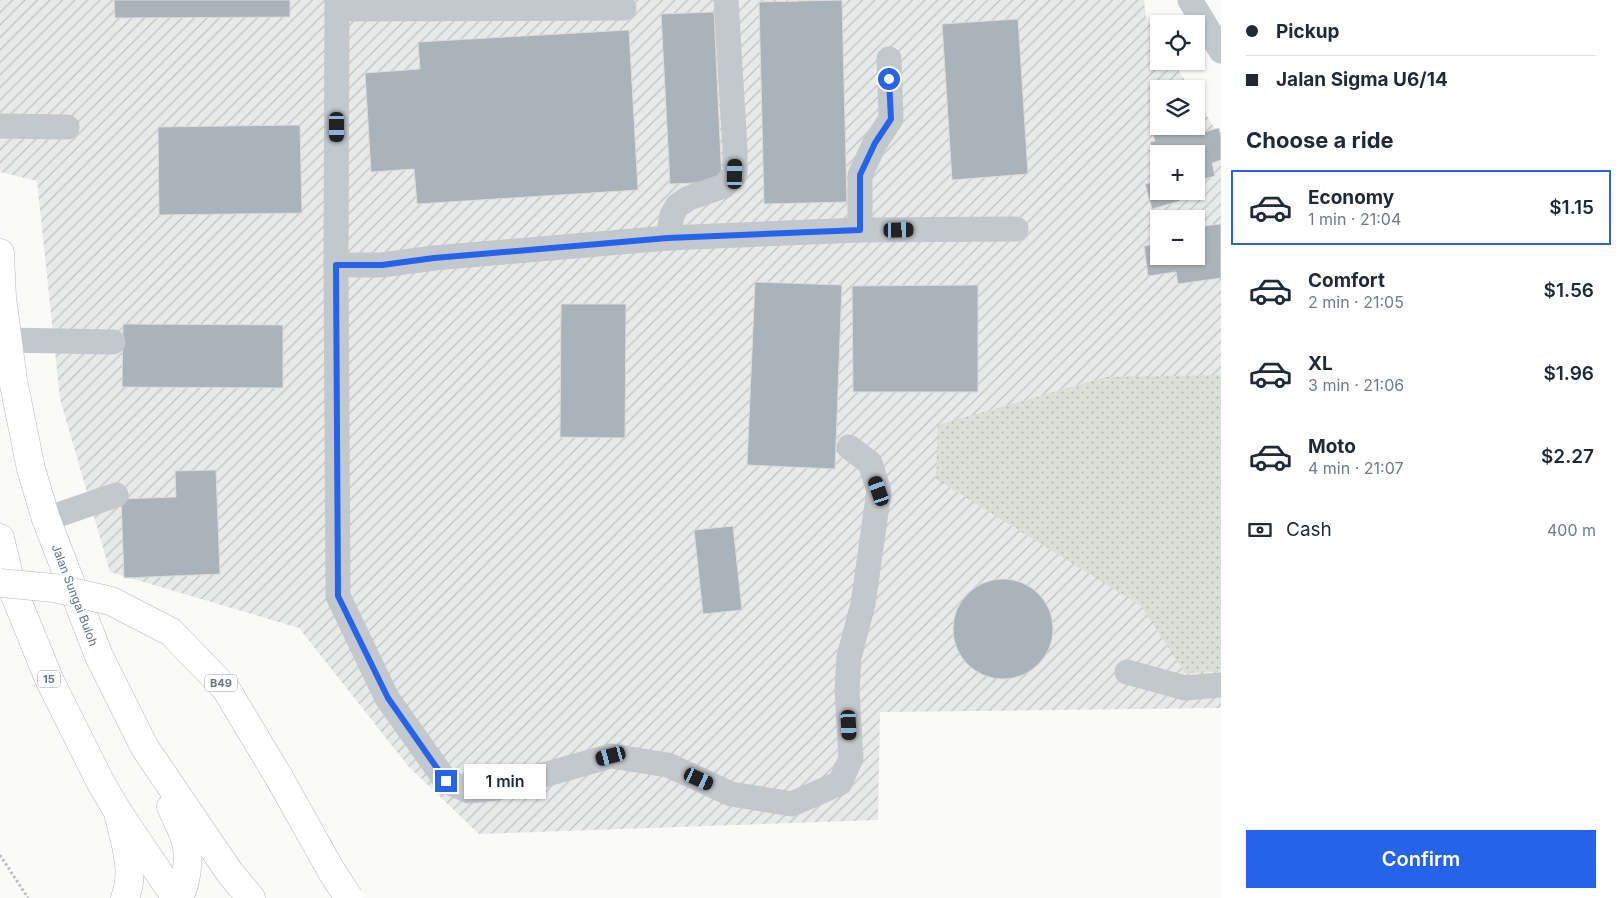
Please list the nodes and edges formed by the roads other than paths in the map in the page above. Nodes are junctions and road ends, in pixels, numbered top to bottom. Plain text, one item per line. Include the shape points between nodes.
1 (726, 0) edge
2 (1190, 0) edge
3 (337, 4) edge
4 (624, 8) dead end
5 (1221, 50) edge
6 (889, 59) dead end
7 (0, 126) edge
8 (67, 127) dead end
9 (1016, 229) dead end
10 (860, 230) junction
11 (668, 238) junction
12 (0, 253) edge
13 (336, 265) junction
14 (7, 340) junction
15 (113, 342) dead end
16 (849, 447) dead end
17 (116, 495) dead end
18 (46, 519) junction
19 (0, 538) edge
20 (0, 583) edge
21 (1127, 672) dead end
22 (1221, 685) edge
23 (144, 748) junction
24 (118, 812) junction
25 (125, 898) edge
26 (178, 898) edge
27 (251, 898) edge
28 (349, 898) edge

1 - 11 street via 735,174 724,186 688,198 677,206 672,214
2 - 5 street
3 - 4 street
3 - 13 street
6 - 10 street via 891,119 860,175
7 - 8 street
9 - 10 street
10 - 11 street
11 - 13 street via 382,265
12 - 14 main road, Jalan Sungai Buloh
13 - 16 street via 338,596 388,698 446,781 468,791 497,788 611,756 668,765 731,794 792,804 840,783 851,758 849,657 863,604 879,491 870,463
14 - 15 street
14 - 18 main road, Jalan Sungai Buloh via 31,469
17 - 18 street
18 - 23 main road, Jalan Sungai Buloh via 98,656
19 - 24 main road, 15 via 12,588 49,679
20 - 28 main road, B49, bridge via 54,588 111,601 171,632 226,688
21 - 22 street via 1185,688
23 - 26 main road via 182,829 187,848 184,890
23 - 27 main road, Jalan Sungai Buloh
24 - 25 main road via 128,858
24 - 26 main road, 15

